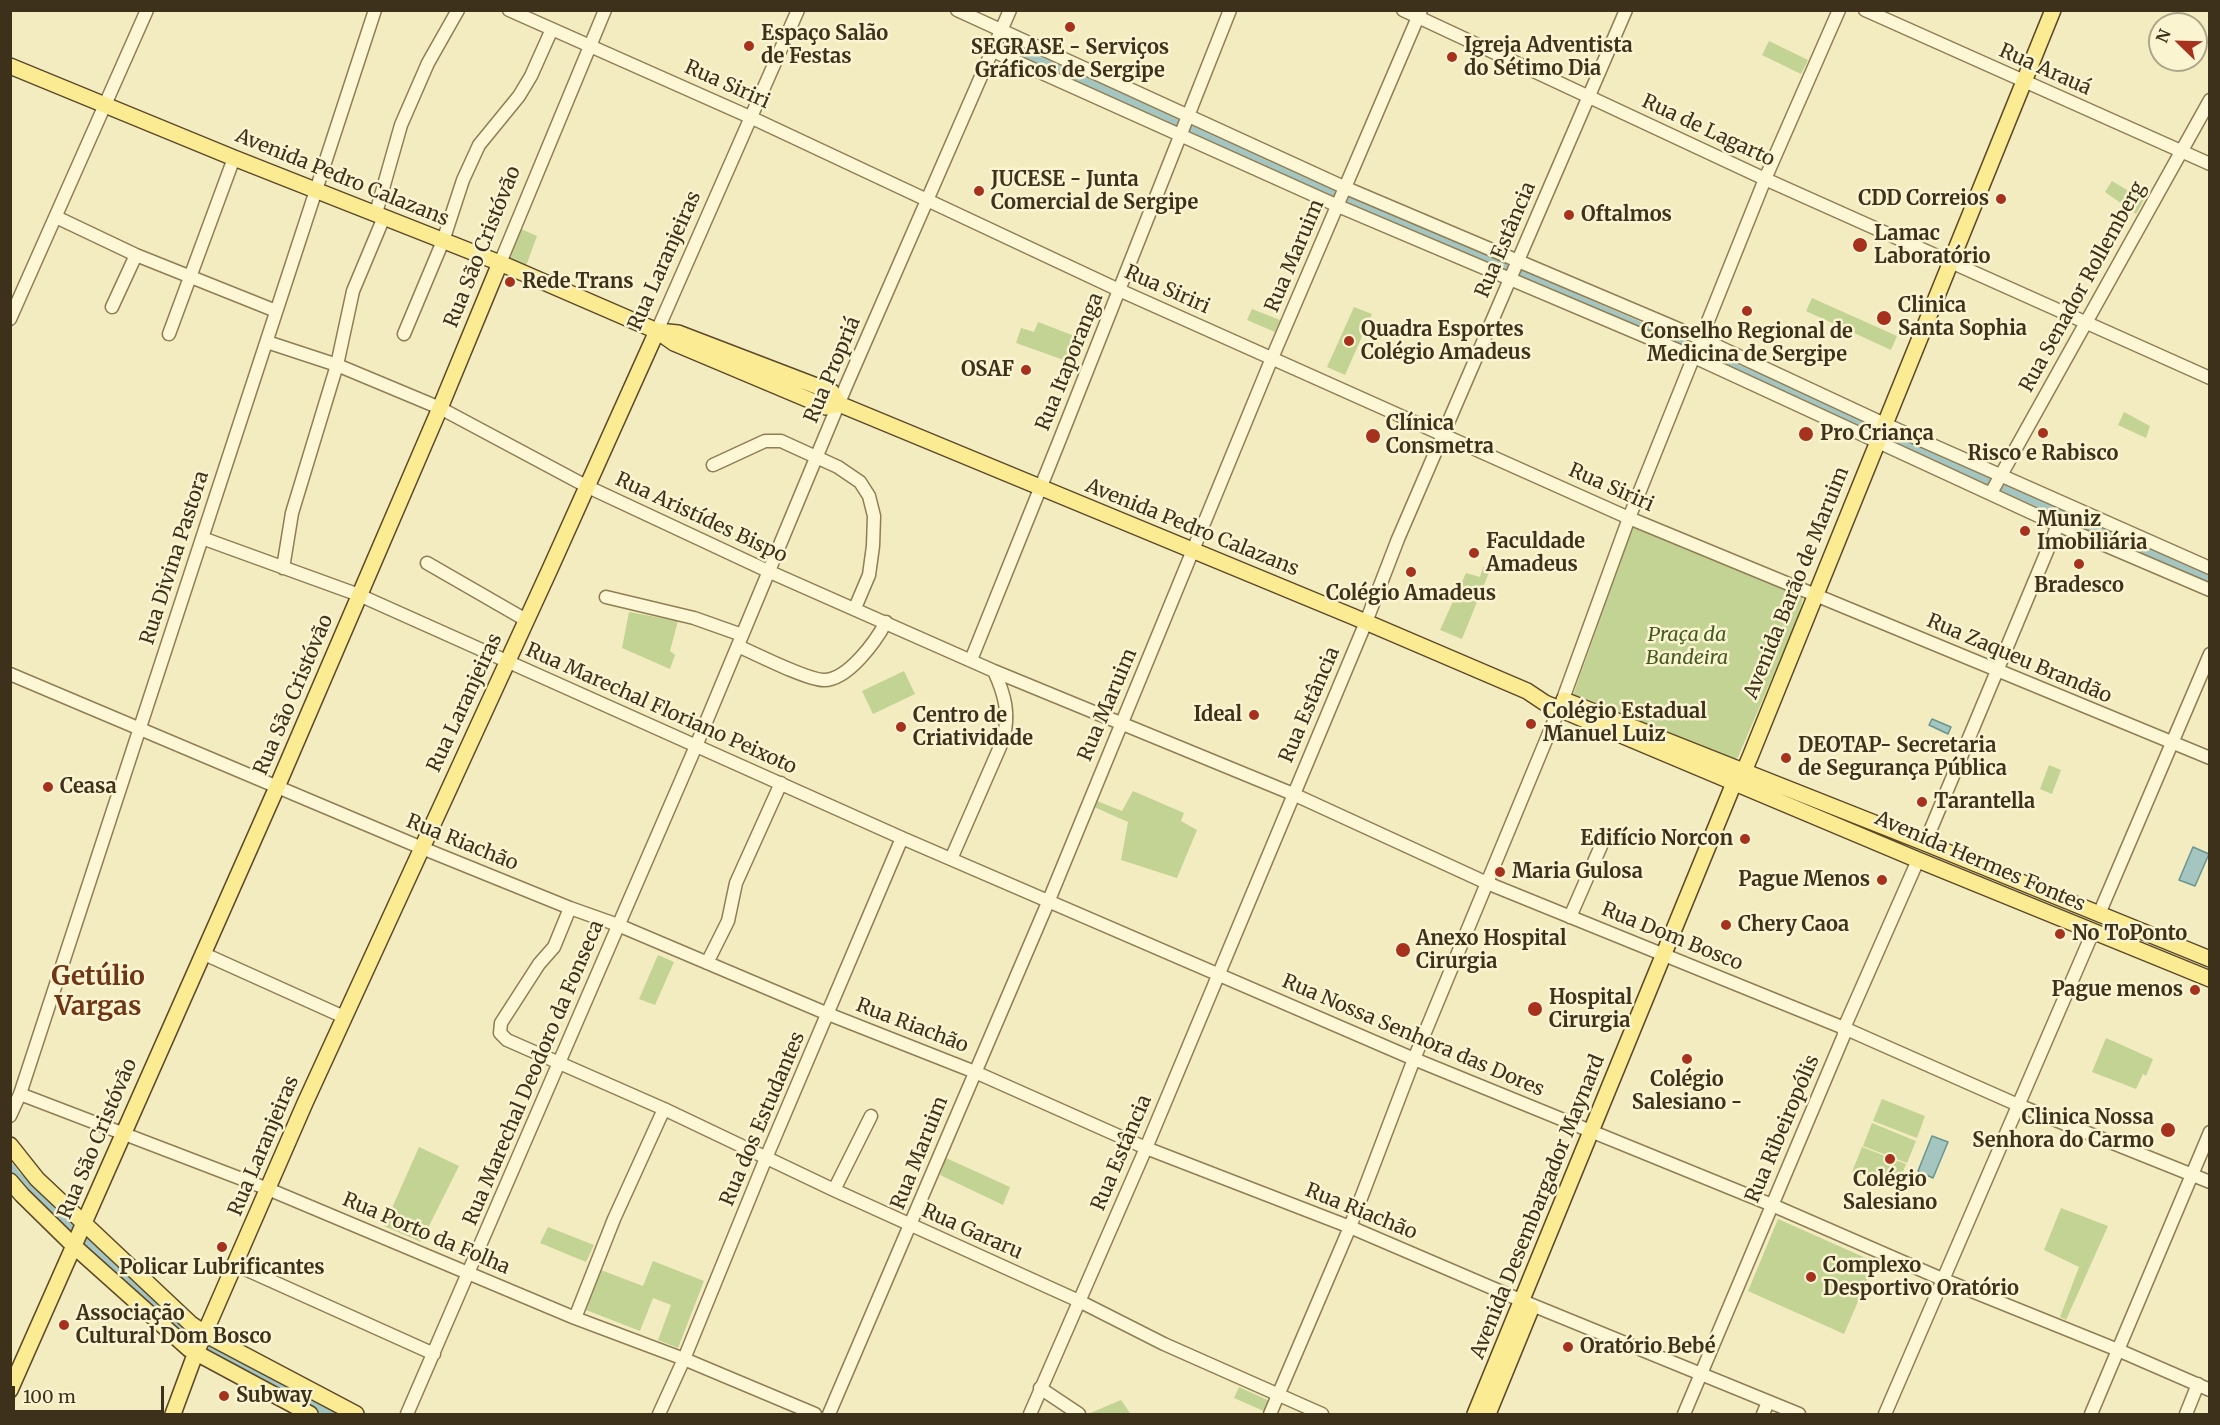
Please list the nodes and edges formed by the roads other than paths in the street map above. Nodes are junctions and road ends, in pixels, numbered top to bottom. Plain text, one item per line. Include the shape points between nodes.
1 (147, 10) edge
2 (375, 10) edge
3 (458, 10) edge
4 (508, 10) edge
5 (605, 10) edge
6 (798, 10) edge
7 (957, 10) edge
8 (1010, 10) edge
9 (1230, 10) edge
10 (1403, 10) edge
11 (1626, 10) edge
12 (1839, 10) edge
13 (1865, 10) edge
14 (2053, 10) edge
15 (1420, 14) edge
16 (988, 25) junction
17 (552, 29) junction
18 (1001, 31) junction
19 (590, 45) junction
20 (996, 50) junction
21 (10, 66) edge
22 (2024, 82) junction
23 (1588, 97) junction
24 (2210, 100) edge
25 (106, 105) junction
26 (750, 117) junction
27 (1185, 125) junction
28 (2181, 151) junction
29 (234, 158) junction
30 (2210, 164) edge
31 (1765, 179) junction
32 (315, 190) junction
33 (1341, 197) junction
34 (927, 199) junction
35 (380, 215) junction
36 (56, 217) junction
37 (443, 241) junction
38 (136, 255) junction
39 (1950, 261) junction
40 (500, 263) junction
41 (1514, 270) junction
42 (190, 276) junction
43 (1119, 290) junction
44 (112, 307) dead end
45 (276, 311) junction
46 (10, 319) edge
47 (2086, 323) junction
48 (657, 331) junction
49 (404, 333) dead end
50 (169, 334) dead end
51 (267, 342) junction
52 (1698, 348) junction
53 (1272, 358) junction
54 (337, 365) junction
55 (2210, 378) edge
56 (839, 404) junction
57 (440, 408) junction
58 (1881, 423) junction
59 (1443, 435) junction
60 (1874, 442) junction
61 (818, 457) junction
62 (713, 465) dead end
63 (1995, 484) junction
64 (586, 486) junction
65 (1042, 489) junction
66 (1629, 518) junction
67 (2058, 525) junction
68 (202, 538) junction
69 (1194, 551) junction
70 (427, 563) dead end
71 (283, 568) junction
72 (2210, 568) edge
73 (770, 572) junction
74 (2210, 590) edge
75 (1815, 594) junction
76 (360, 595) junction
77 (606, 597) dead end
78 (855, 608) junction
79 (526, 620) junction
80 (886, 622) junction
81 (1366, 622) junction
82 (740, 640) junction
83 (2210, 654) edge
84 (971, 660) junction
85 (507, 662) junction
86 (994, 671) junction
87 (1997, 671) junction
88 (10, 674) edge
89 (1561, 704) junction
90 (1122, 722) junction
91 (140, 730) junction
92 (2171, 743) junction
93 (696, 746) junction
94 (2210, 758) edge
95 (1740, 780) junction
96 (781, 783) junction
97 (277, 788) junction
98 (1293, 794) junction
99 (902, 838) junction
100 (1604, 839) dead end
101 (1925, 843) junction
102 (422, 848) junction
103 (951, 859) junction
104 (1918, 860) junction
105 (1487, 883) junction
106 (1049, 900) junction
107 (570, 908) junction
108 (2099, 914) junction
109 (1570, 917) junction
110 (618, 926) junction
111 (2093, 932) junction
112 (202, 953) junction
113 (1667, 957) junction
114 (2210, 959) edge
115 (707, 963) junction
116 (1218, 973) junction
117 (2210, 979) edge
118 (828, 1014) junction
119 (344, 1017) junction
120 (1844, 1029) junction
121 (1414, 1059) junction
122 (559, 1063) junction
123 (975, 1072) junction
124 (20, 1094) junction
125 (2018, 1104) junction
126 (664, 1109) junction
127 (10, 1116) edge
128 (871, 1116) dead end
129 (2210, 1132) edge
130 (123, 1133) junction
131 (1596, 1134) junction
132 (10, 1145) edge
133 (1146, 1148) junction
134 (766, 1158) junction
135 (2191, 1174) junction
136 (10, 1181) edge
137 (2210, 1182) edge
138 (268, 1189) junction
139 (834, 1190) junction
140 (1772, 1205) junction
141 (84, 1224) junction
142 (911, 1226) junction
143 (1350, 1227) junction
144 (76, 1245) junction
145 (236, 1265) junction
146 (469, 1273) junction
147 (1942, 1279) junction
148 (1079, 1301) junction
149 (1528, 1303) junction
150 (575, 1317) junction
151 (201, 1343) junction
152 (2118, 1350) junction
153 (434, 1353) junction
154 (684, 1359) junction
155 (1703, 1374) junction
156 (2204, 1387) edge
157 (1040, 1388) junction
158 (10, 1390) edge
159 (1278, 1394) junction
160 (1768, 1402) junction
161 (173, 1414) edge
162 (310, 1414) edge
163 (356, 1414) edge
164 (407, 1414) edge
165 (659, 1414) edge
166 (815, 1414) edge
167 (829, 1414) edge
168 (1030, 1414) edge
169 (1078, 1414) edge
170 (1270, 1414) edge
171 (1322, 1414) edge
172 (1475, 1414) edge
173 (1488, 1414) edge
174 (1684, 1414) edge
175 (1763, 1414) edge
176 (1799, 1414) edge
177 (1885, 1414) edge
178 (2091, 1414) edge
179 (2186, 1414) edge

1 - 25 street
2 - 32 street, Rua Divina Pastora
3 - 35 street via 428,63 401,125
4 - 17 street, Rua Siriri
5 - 19 street, Rua São Cristóvão
6 - 26 street, Rua Laranjeiras
7 - 16 street
8 - 18 street, Rua Propriá
9 - 27 street, Rua Itaporanga
10 - 15 street, Rua de Lagarto
11 - 23 street, Rua Estância
12 - 31 street
13 - 22 street, Rua Arauá
14 - 22 main road, Avenida Barão de Maruim
15 - 23 street, Rua de Lagarto
15 - 33 street, Rua Maruim
16 - 18 street
16 - 20 street
17 - 19 street, Rua Siriri
17 - 37 street via 519,96 479,145
18 - 20 street, Rua Propriá
18 - 27 street
19 - 26 street, Rua Siriri
19 - 40 street, Rua São Cristóvão
20 - 27 street
20 - 34 street, Rua Propriá
21 - 25 main road, Avenida Pedro Calazans
22 - 28 street, Rua Arauá
22 - 39 main road, Avenida Barão de Maruim
23 - 31 street, Rua de Lagarto
23 - 41 street, Rua Estância
24 - 28 street, Rua Senador Rollemberg
25 - 29 main road, Avenida Pedro Calazans
25 - 36 street
26 - 34 street, Rua Siriri
26 - 48 street, Rua Laranjeiras
27 - 33 street
27 - 33 street
27 - 43 street, Rua Itaporanga
28 - 30 street, Rua Arauá
28 - 47 street, Rua Senador Rollemberg
29 - 32 main road, Avenida Pedro Calazans
29 - 42 street
31 - 39 street, Rua de Lagarto
31 - 52 street
32 - 35 main road, Avenida Pedro Calazans
32 - 45 street, Rua Divina Pastora
33 - 41 street
33 - 41 street
33 - 53 street, Rua Maruim
34 - 43 street, Rua Siriri
34 - 56 street, Rua Propriá
35 - 37 main road, Avenida Pedro Calazans
35 - 54 street via 353,291
36 - 38 street
36 - 46 street
37 - 40 main road, Avenida Pedro Calazans
37 - 49 street
38 - 42 street
38 - 44 street
39 - 47 street, Rua de Lagarto
39 - 58 main road, Avenida Barão de Maruim
40 - 48 main road, Avenida Pedro Calazans
40 - 57 main road, Rua São Cristóvão
41 - 52 street
41 - 52 street
41 - 59 street, Rua Estância
42 - 45 street
42 - 50 street
43 - 53 street, Rua Siriri
43 - 65 street, Rua Itaporanga
45 - 51 street, Rua Divina Pastora
47 - 55 street, Rua de Lagarto
47 - 63 street, Rua Senador Rollemberg
48 - 56 main road, Avenida Pedro Calazans via 678,333 832,393
48 - 64 main road, Rua Laranjeiras
51 - 54 street, Rua Aristídes Bispo
51 - 68 street, Rua Divina Pastora
52 - 58 street
52 - 60 street
52 - 66 street
53 - 59 street, Rua Siriri
53 - 69 street, Rua Maruim
54 - 57 street, Rua Aristídes Bispo
54 - 71 street via 296,497
56 - 61 street, Rua Propriá
56 - 65 main road, Avenida Pedro Calazans
57 - 64 street, Rua Aristídes Bispo
57 - 76 main road, Rua São Cristóvão
58 - 60 main road, Avenida Barão de Maruim
58 - 63 street
59 - 66 street, Rua Siriri
59 - 81 street, Rua Estância
60 - 63 street
60 - 75 main road, Avenida Barão de Maruim
61 - 62 street via 773,439
61 - 73 street, Rua Propriá
61 - 78 street via 860,482 872,506 869,575
63 - 67 street
63 - 72 street
64 - 73 street, Rua Aristídes Bispo
64 - 79 main road, Rua Laranjeiras
65 - 69 main road, Avenida Pedro Calazans
65 - 84 street, Rua Itaporanga
66 - 75 street, Rua Siriri
66 - 89 street
67 - 74 street
67 - 87 street
68 - 71 street, Rua Marechal Floriano Peixoto
68 - 91 street, Rua Divina Pastora
69 - 81 main road, Avenida Pedro Calazans
69 - 90 street, Rua Maruim
70 - 79 street
71 - 76 street, Rua Marechal Floriano Peixoto
73 - 78 street, Rua Aristídes Bispo
73 - 82 street, Rua Propriá
75 - 87 street, Rua Zaqueu Brandão
75 - 95 main road, Avenida Barão de Maruim
76 - 85 street, Rua Marechal Floriano Peixoto
76 - 97 main road, Rua São Cristóvão
77 - 82 street via 694,618
78 - 80 street, Rua Aristídes Bispo
79 - 85 main road, Rua Laranjeiras
80 - 82 street via 863,657 832,679 822,680 792,669
80 - 84 street, Rua Aristídes Bispo
81 - 89 main road, Avenida Pedro Calazans via 1527,691 1548,693
81 - 98 street, Rua Estância
82 - 93 street, Rua Propriá
83 - 92 street
84 - 86 street, Rua Aristídes Bispo
85 - 93 street, Rua Marechal Floriano Peixoto
85 - 102 main road, Rua Laranjeiras
86 - 90 street, Rua Aristídes Bispo
86 - 103 street via 1005,697 1007,725
87 - 92 street, Rua Zaqueu Brandão
87 - 101 street
88 - 91 street, Rua Riachão
89 - 95 main road, Avenida Pedro Calazans
89 - 105 street
90 - 98 street, Rua Dom Bosco
90 - 106 street, Rua Maruim
91 - 97 street, Rua Riachão
91 - 124 street, Rua Divina Pastora
92 - 94 street, Rua Zaqueu Brandão
92 - 108 street
93 - 96 street, Rua Marechal Floriano Peixoto
93 - 110 street, Rua Marechal Deodoro da Fonseca
95 - 101 main road, Avenida Hermes Fontes
95 - 104 main road, Avenida Hermes Fontes
95 - 113 main road, Avenida Desembargador Maynard
96 - 99 street, Rua Marechal Floriano Peixoto
96 - 115 street via 736,883 728,921
97 - 102 street, Rua Riachão
97 - 112 main road, Rua São Cristóvão
98 - 105 street, Rua Dom Bosco
98 - 116 street, Rua Estância
99 - 103 street, Rua Nossa Senhora das Dores
99 - 118 street, Rua dos Estudantes
100 - 109 street
101 - 108 main road, Avenida Hermes Fontes
102 - 107 street, Rua Riachão
102 - 119 main road, Rua Laranjeiras
103 - 106 street, Rua Nossa Senhora das Dores
104 - 111 main road, Avenida Hermes Fontes
104 - 120 street, Rua Ribeiropólis
105 - 109 street, Rua Dom Bosco
105 - 121 street
106 - 116 street, Rua Nossa Senhora das Dores
106 - 123 street, Rua Maruim
107 - 110 street, Rua Riachão
107 - 122 street, Rua Gararu via 554,946 501,1023 500,1033 507,1040
108 - 114 main road, Avenida Hermes Fontes
109 - 113 street, Rua Dom Bosco
110 - 115 street, Rua Riachão
110 - 122 street, Rua Marechal Deodoro da Fonseca
111 - 117 main road, Avenida Hermes Fontes
111 - 125 street
112 - 119 street
112 - 130 main road, Rua São Cristóvão
113 - 120 street, Rua Dom Bosco
113 - 131 main road, Avenida Desembargador Maynard
115 - 118 street, Rua Riachão
116 - 121 street, Rua Nossa Senhora das Dores
116 - 133 street, Rua Estância
118 - 123 street, Rua Riachão
118 - 134 street, Rua dos Estudantes
119 - 138 main road, Rua Laranjeiras
120 - 125 street, Rua Dom Bosco
120 - 140 street, Rua Ribeiropólis
121 - 131 street, Rua Nossa Senhora das Dores
121 - 143 street
122 - 126 street, Rua Gararu
122 - 146 street, Rua Marechal Deodoro da Fonseca
123 - 133 street, Rua Riachão
123 - 142 street, Rua Maruim
124 - 127 street, Rua Divina Pastora
124 - 130 street, Rua Porto da Folha
125 - 135 street, Rua Dom Bosco
125 - 147 street
126 - 134 street, Rua Gararu
126 - 150 street
128 - 139 street
129 - 135 street
130 - 138 street, Rua Porto da Folha
130 - 141 main road, Rua São Cristóvão
131 - 140 street, Rua Nossa Senhora das Dores
131 - 149 main road, Avenida Desembargador Maynard
132 - 141 main road via 37,1179
133 - 143 street, Rua Riachão
133 - 148 street, Rua Estância
134 - 139 street, Rua Gararu
134 - 154 street, Rua dos Estudantes
135 - 137 street, Rua Dom Bosco
135 - 152 street
136 - 144 main road
138 - 145 main road, Rua Laranjeiras
138 - 146 street, Rua Porto da Folha
139 - 142 street, Rua Gararu
140 - 147 street, Rua Nossa Senhora das Dores
140 - 155 street, Rua Ribeiropólis
141 - 144 main road, Rua São Cristóvão
141 - 151 main road via 191,1324
142 - 148 street, Rua Gararu
142 - 167 street, Rua Maruim
143 - 149 street, Rua Riachão
143 - 159 street
144 - 151 main road
144 - 158 main road, Rua São Cristóvão
145 - 151 main road, Rua Laranjeiras
145 - 153 street
146 - 150 street, Rua Porto da Folha
146 - 153 street, Rua Marechal Deodoro da Fonseca
147 - 152 street, Rua Nossa Senhora das Dores
147 - 177 street
148 - 157 street, Rua Estância
148 - 159 street, Rua Gararu
149 - 155 street, Rua Riachão
149 - 172 main road, Avenida Desembargador Maynard
149 - 173 main road, Avenida Desembargador Maynard
150 - 154 street, Rua Porto da Folha
151 - 161 main road, Rua Laranjeiras
151 - 162 main road
151 - 163 main road
152 - 156 street, Rua Nossa Senhora das Dores
152 - 178 street
153 - 164 street, Rua Marechal Deodoro da Fonseca
154 - 165 street, Rua dos Estudantes
154 - 166 street, Rua Porto da Folha
155 - 160 street, Rua Riachão
155 - 174 street, Rua Ribeiropólis
156 - 179 street
157 - 168 street, Rua Estância
157 - 169 street
159 - 170 street
159 - 171 street, Rua Gararu
160 - 175 street
160 - 176 street, Rua Riachão

